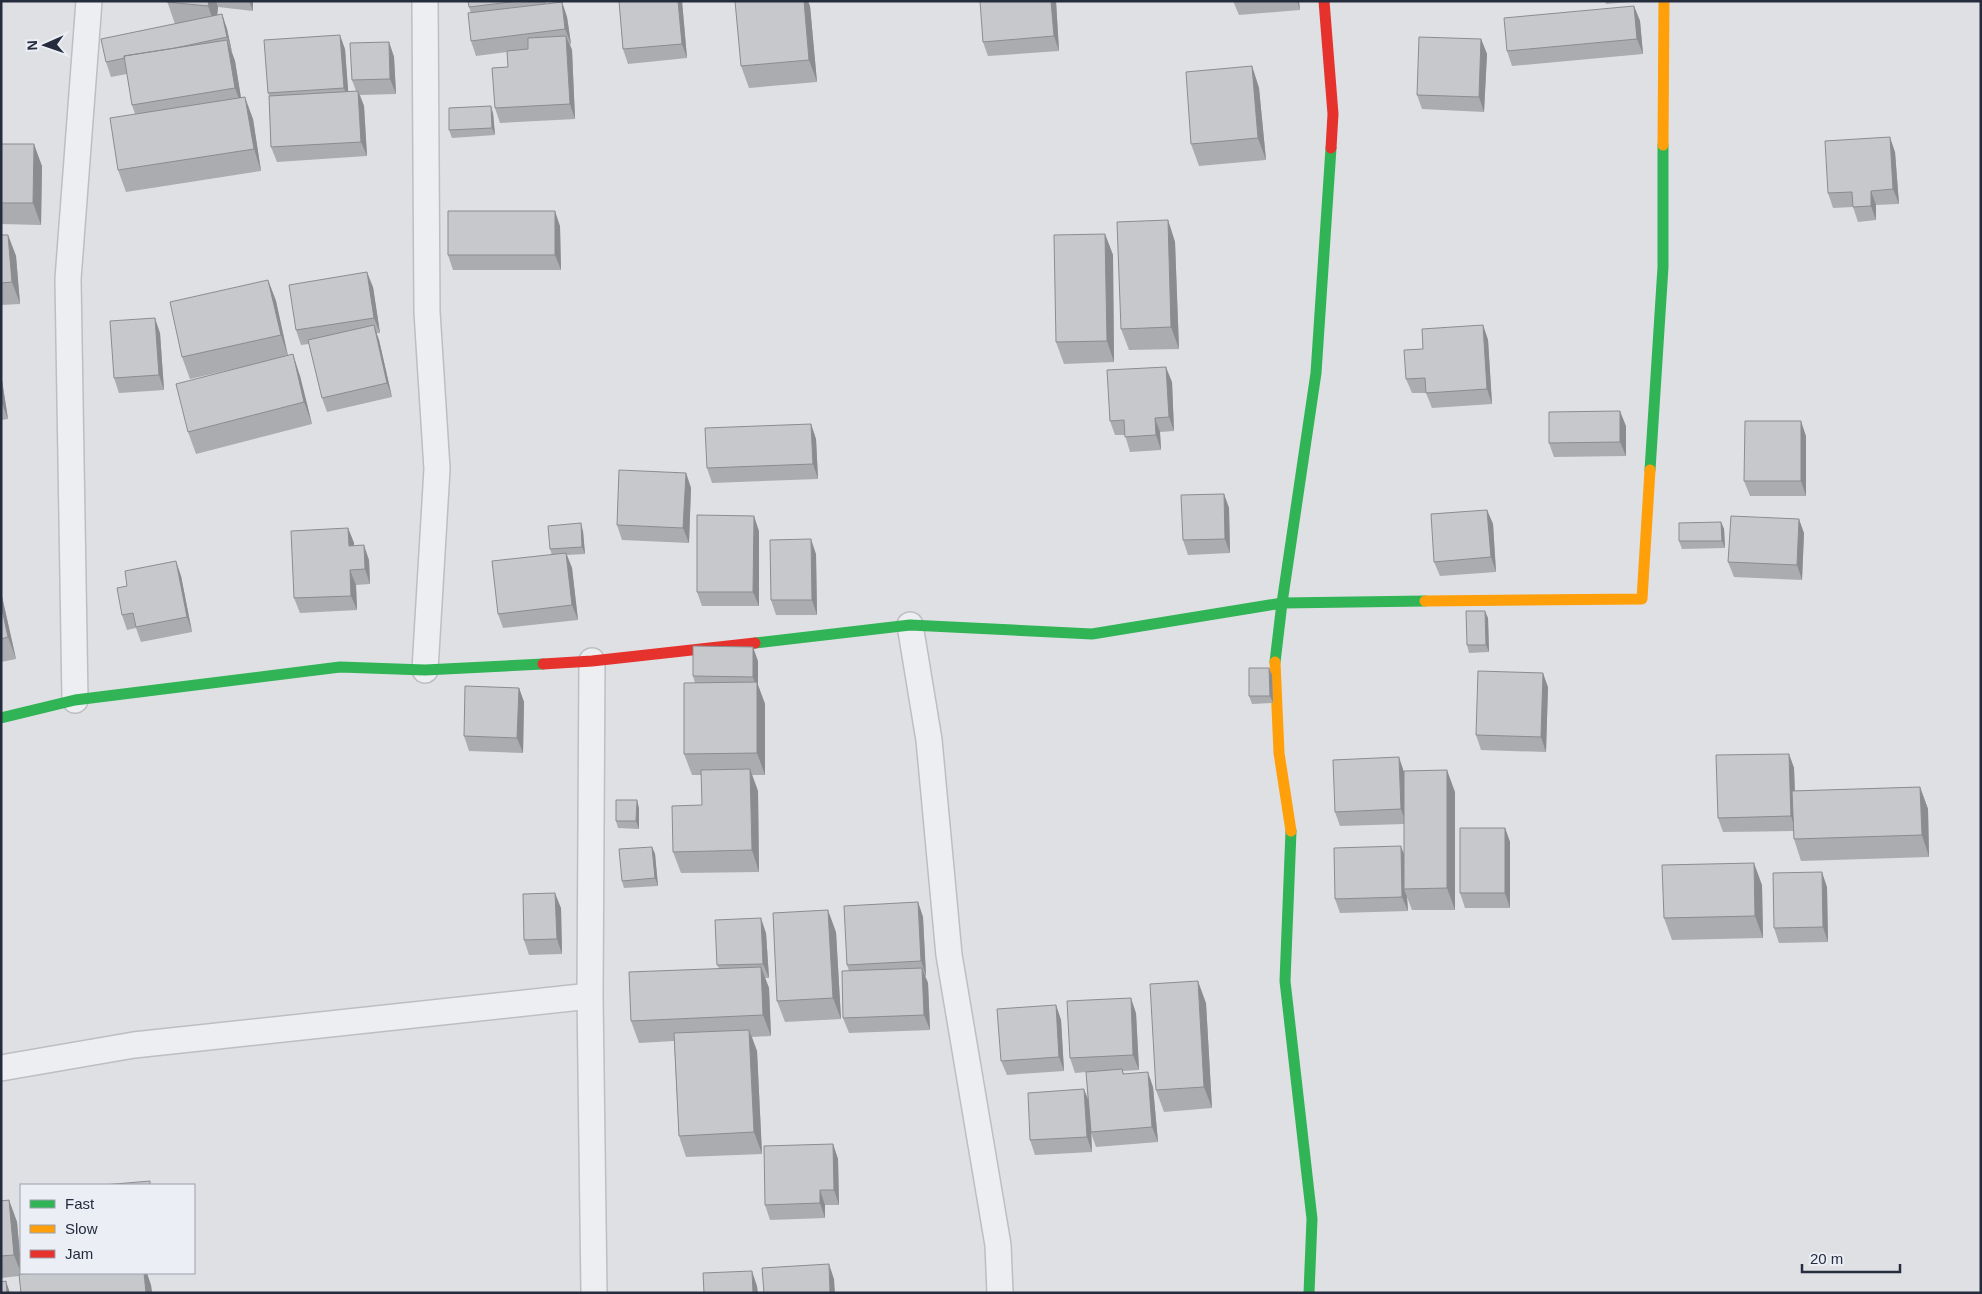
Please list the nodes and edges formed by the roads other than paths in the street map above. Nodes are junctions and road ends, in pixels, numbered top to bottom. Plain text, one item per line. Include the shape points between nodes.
1 (89, 1) edge
2 (425, 1) edge
3 (1324, 1) edge
4 (1664, 1) edge
5 (1282, 603) junction
6 (910, 625) junction
7 (592, 661) junction
8 (425, 670) junction
9 (75, 700) junction
10 (1, 718) edge
11 (590, 996) junction
12 (1, 1068) edge
13 (594, 1293) edge
14 (1000, 1293) edge
15 (1309, 1293) edge

1 - 9 street via 68,279
2 - 8 street via 427,312 437,469
3 - 5 street via 1333,114 1316,373
4 - 5 street via 1663,267 1642,599
5 - 6 street via 1092,634
5 - 15 street via 1275,664 1279,753 1291,833 1285,981 1312,1219
6 - 7 street
6 - 14 street via 929,740 949,956 998,1246
7 - 8 street
7 - 11 street
8 - 9 street via 340,667
9 - 10 street
11 - 12 street via 134,1045
11 - 13 street

